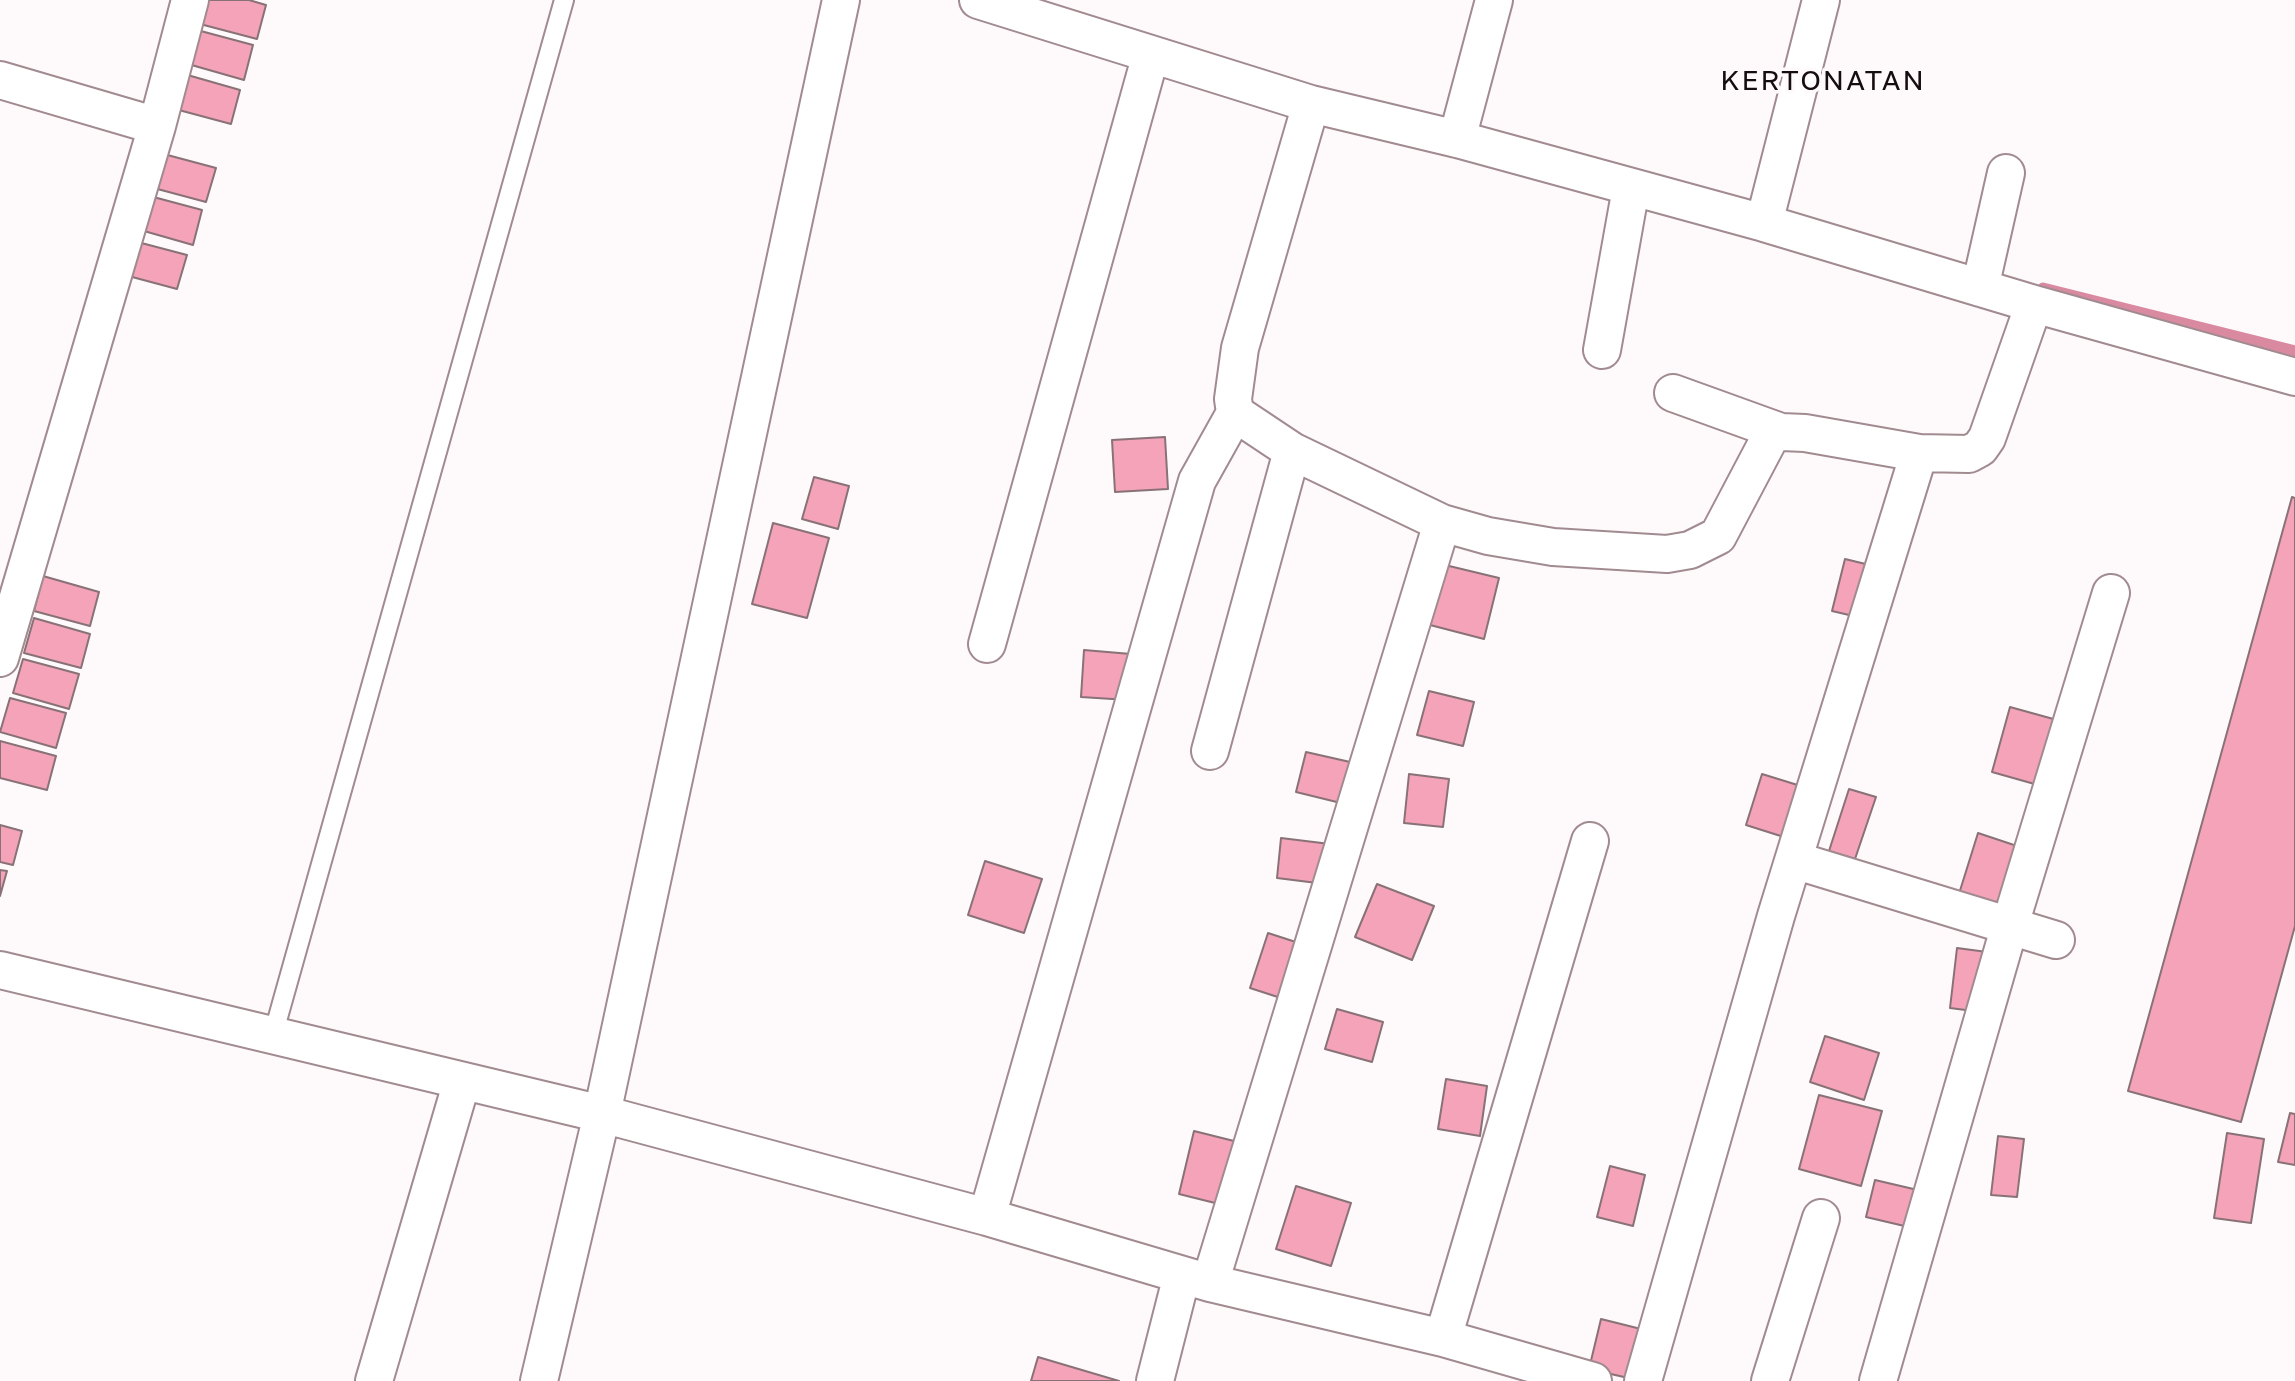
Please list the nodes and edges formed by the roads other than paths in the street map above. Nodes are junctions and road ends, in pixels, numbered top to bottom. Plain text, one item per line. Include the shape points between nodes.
1 (190, 0) edge
2 (564, 0) edge
3 (841, 0) edge
4 (978, 0) edge
5 (1494, 0) edge
6 (1821, 0) edge
7 (1062, 12) edge
8 (1151, 54) junction
9 (0, 80) edge
10 (1311, 104) junction
11 (157, 126) junction
12 (1457, 139) junction
13 (2006, 173) dead end
14 (1631, 188) junction
15 (1764, 223) junction
16 (1982, 278) junction
17 (2034, 304) junction
18 (1602, 350) dead end
19 (2295, 377) edge
20 (1673, 393) dead end
21 (1235, 413) junction
22 (1781, 432) junction
23 (1292, 451) junction
24 (1919, 453) junction
25 (1442, 523) junction
26 (2111, 593) dead end
27 (987, 644) dead end
28 (0, 658) edge
29 (1210, 751) dead end
30 (1590, 841) dead end
31 (1794, 860) junction
32 (2010, 925) junction
33 (2056, 940) dead end
34 (0, 970) edge
35 (273, 1035) junction
36 (462, 1081) junction
37 (602, 1114) junction
38 (987, 1217) junction
39 (1821, 1218) dead end
40 (1196, 1279) junction
41 (1443, 1338) junction
42 (374, 1381) edge
43 (539, 1381) edge
44 (1155, 1381) edge
45 (1593, 1381) edge
46 (1643, 1381) edge
47 (1770, 1381) edge
48 (1878, 1381) edge

1 - 11 street
2 - 35 lane
3 - 37 street
4 - 7 street
5 - 12 street
6 - 15 street
7 - 8 street
8 - 10 street
8 - 27 street
9 - 11 street
10 - 12 street
10 - 21 street via 1240,348
11 - 28 street
12 - 14 street
13 - 16 street
14 - 15 street
14 - 18 street
15 - 16 street
16 - 17 street
17 - 19 street
17 - 24 street via 1980,448 1969,454
20 - 22 street
21 - 23 street
21 - 38 street via 1197,481
22 - 24 street
22 - 25 street via 1767,443 1718,536 1690,550 1667,554 1553,547
23 - 25 street
23 - 29 street
24 - 31 street
25 - 40 street
26 - 32 street
30 - 41 street
31 - 32 street
31 - 46 street
32 - 33 street
32 - 48 street
34 - 35 street
35 - 36 street
36 - 37 street
36 - 42 street
37 - 38 street
37 - 43 street
38 - 40 street
39 - 47 street
40 - 41 street
40 - 44 street
41 - 45 street

